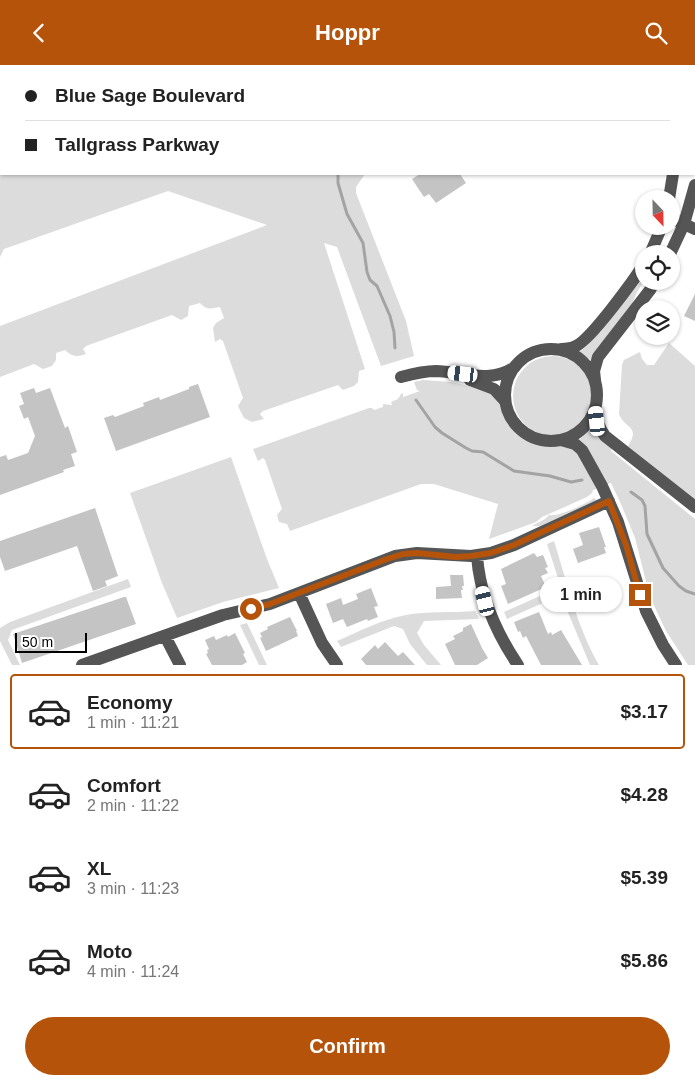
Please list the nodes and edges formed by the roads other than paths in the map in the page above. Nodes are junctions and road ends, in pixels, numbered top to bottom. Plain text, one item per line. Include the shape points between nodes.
1 (673, 175) edge
2 (695, 185) edge
3 (670, 190) edge
4 (690, 227) edge
5 (677, 245) edge
6 (635, 278) edge
7 (650, 290) edge
8 (552, 349) junction
9 (515, 367) junction
10 (444, 372) junction
11 (401, 377) dead end
12 (596, 382) junction
13 (505, 401) junction
14 (596, 408) junction
15 (561, 440) junction
16 (609, 501) junction
17 (695, 507) edge
18 (476, 556) junction
19 (300, 593) junction
20 (164, 636) junction
21 (82, 665) edge
22 (180, 665) edge
23 (337, 665) edge
24 (518, 665) edge
25 (676, 665) edge

1 - 3 street
2 - 4 street
4 - 5 street
6 - 8 street via 582,343 569,349
7 - 12 street via 598,357 594,371
8 - 9 street via 536,352
8 - 12 street via 583,361
9 - 10 street via 491,376
9 - 13 street via 507,383
10 - 11 street
10 - 13 street via 488,386
12 - 14 street
13 - 15 street via 510,417 521,430 536,439
14 - 15 street via 582,429
14 - 17 street via 597,421 605,435
15 - 16 street via 582,450
16 - 18 street via 514,545
16 - 25 street via 646,611
18 - 19 street via 403,554
18 - 24 street via 489,612 503,643
19 - 20 street
19 - 23 street via 322,643
20 - 21 street
20 - 22 street

